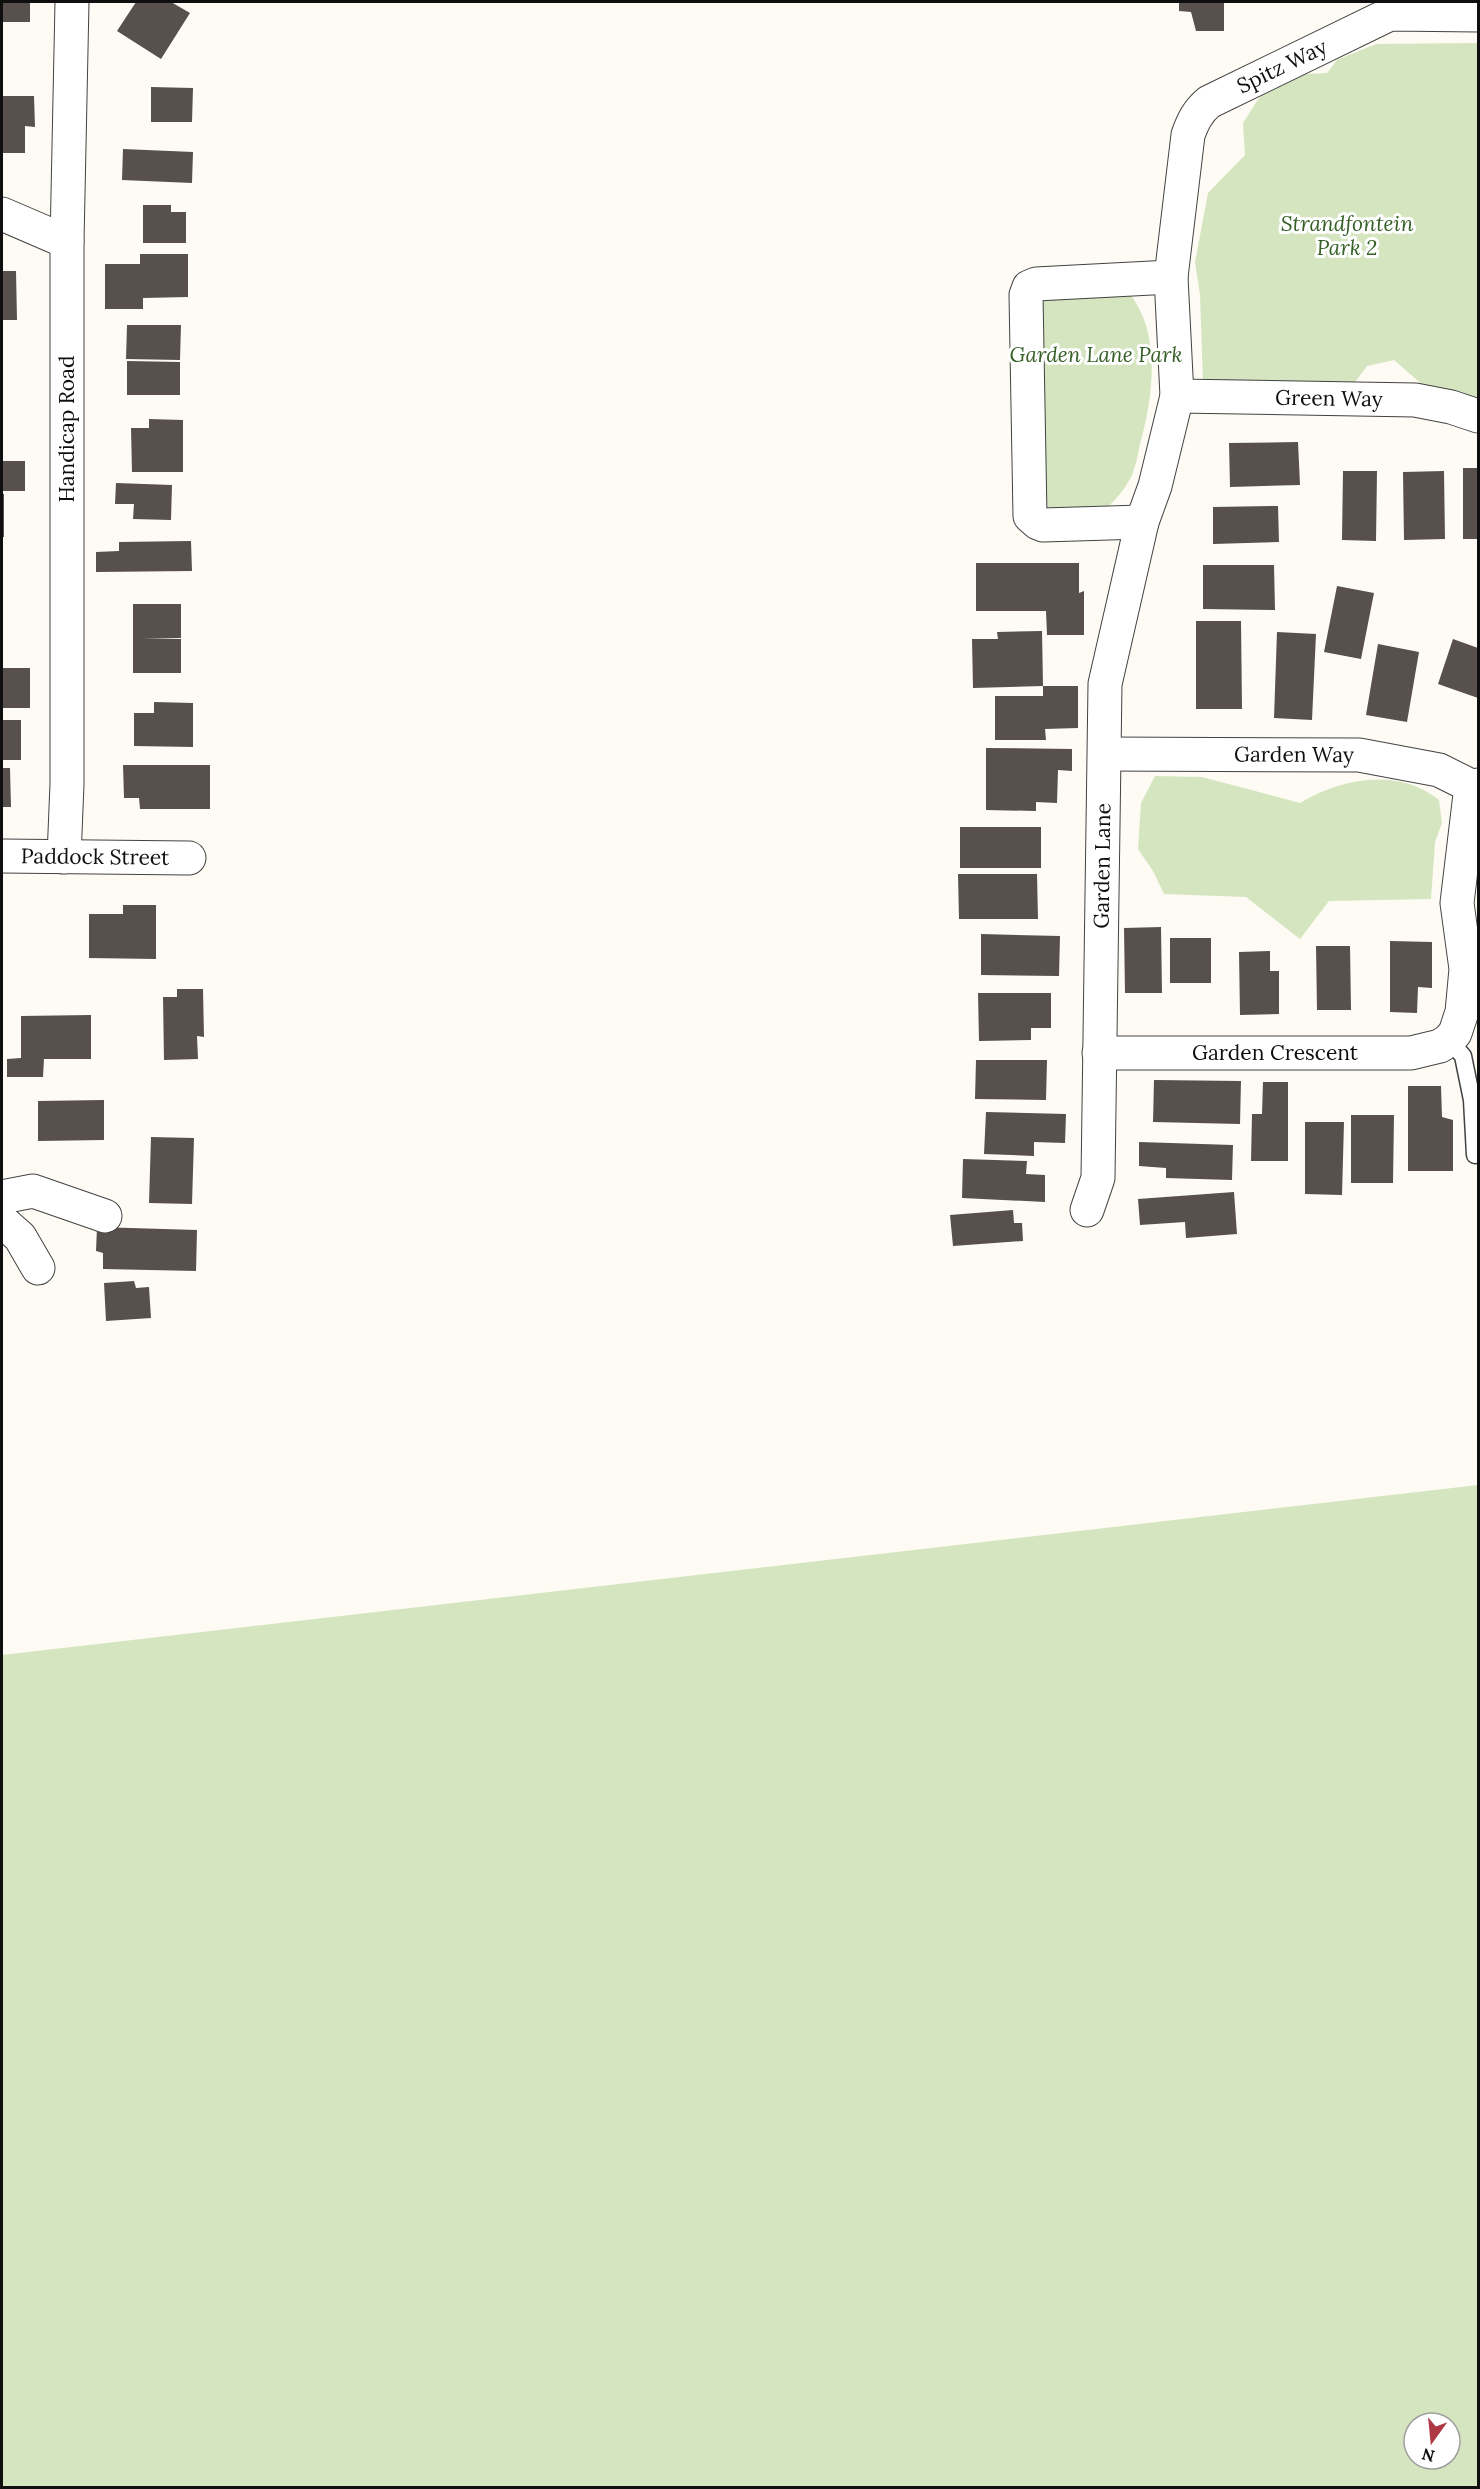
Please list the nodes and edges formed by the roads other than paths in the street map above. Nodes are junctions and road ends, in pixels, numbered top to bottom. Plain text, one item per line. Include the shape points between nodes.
1 (72, 2) edge
2 (1390, 8) edge
3 (1479, 15) edge
4 (1188, 135) joint
5 (2, 214) edge
6 (67, 242) junction
7 (1171, 277) junction
8 (1177, 396) junction
9 (1479, 416) edge
10 (1143, 522) junction
11 (1105, 754) junction
12 (1475, 786) edge
13 (2, 856) edge
14 (64, 857) junction
15 (189, 858) dead end
16 (1449, 1040) junction
17 (1099, 1053) junction
18 (1475, 1155) dead end
19 (2, 1197) edge
20 (1087, 1210) dead end
21 (105, 1216) dead end
22 (2, 1221) edge
23 (38, 1268) dead end

1 - 6 street, Handicap Road
2 - 3 street, Spitz Way
2 - 4 street, Spitz Way via 1209,102 1195,116
4 - 7 street, Garden Lane
5 - 6 street
6 - 14 street, Handicap Road
7 - 8 street, Garden Lane
7 - 10 street via 1036,284 1029,287 1026,295 1030,516 1043,525
8 - 9 street, Green Way via 1415,400
8 - 10 street, Garden Lane
10 - 11 street, Garden Lane via 1105,684
11 - 12 street, Garden Way via 1359,754 1438,770
11 - 17 street, Garden Lane
12 - 16 street via 1456,903 1466,969 1464,991 1459,1023
13 - 14 street, Paddock Street
14 - 15 street, Paddock Street
16 - 17 street, Garden Crescent via 1411,1053
16 - 18 lane via 1463,1056 1472,1100
17 - 20 street, Garden Lane via 1098,1178
19 - 21 street via 33,1191
22 - 23 street via 20,1237

